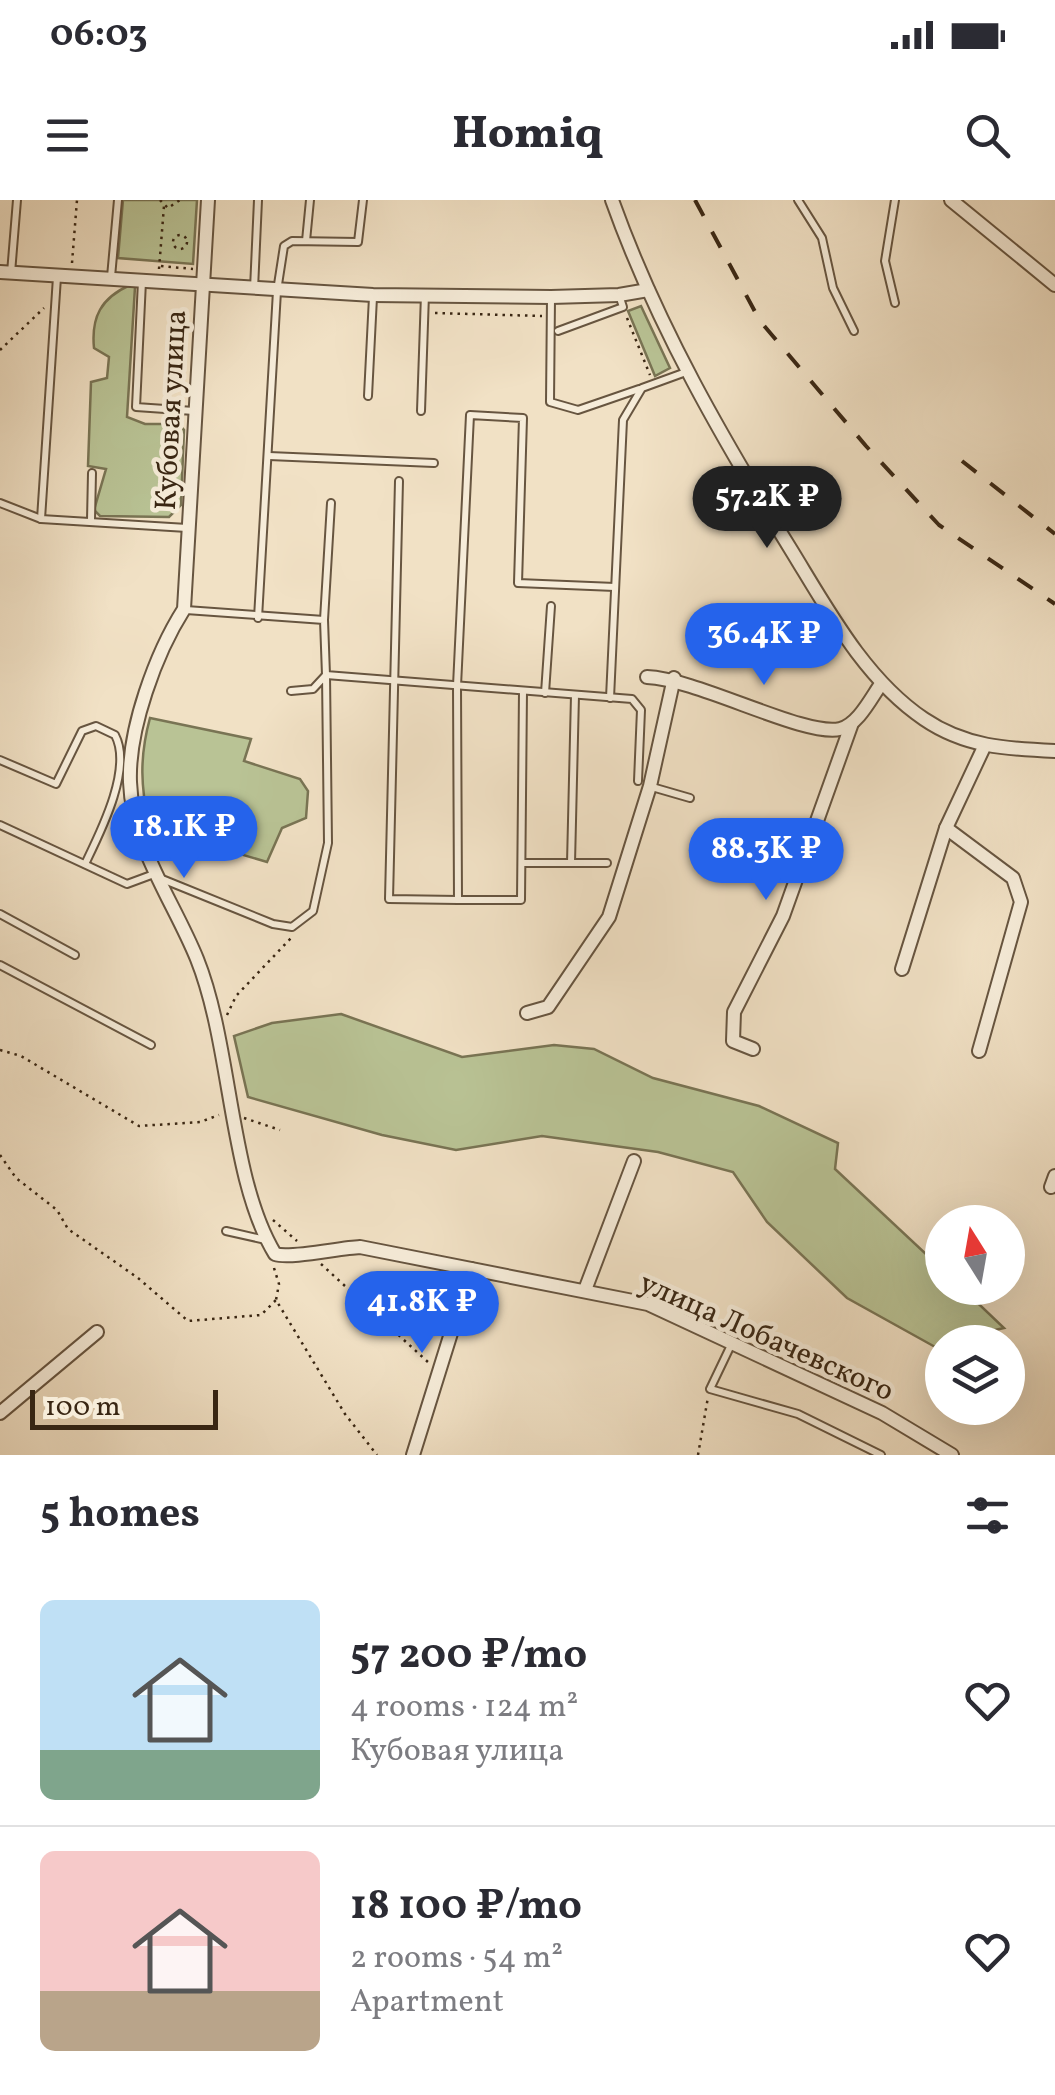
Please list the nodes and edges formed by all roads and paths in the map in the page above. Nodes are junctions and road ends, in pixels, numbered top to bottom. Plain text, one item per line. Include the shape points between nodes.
1 (16, 200) edge
2 (76, 200) edge
3 (118, 200) edge
4 (160, 200) edge
5 (180, 200) edge
6 (208, 200) edge
7 (258, 200) edge
8 (310, 200) edge
9 (363, 200) edge
10 (612, 200) edge
11 (798, 200) edge
12 (894, 200) edge
13 (951, 200) edge
14 (164, 206) junction
15 (306, 241) junction
16 (162, 242) junction
17 (174, 242) dead end
18 (5, 272) edge
19 (159, 273) junction
20 (58, 276) junction
21 (202, 276) junction
22 (112, 277) junction
23 (142, 280) junction
24 (1055, 285) edge
25 (254, 290) junction
26 (648, 290) junction
27 (277, 291) junction
28 (424, 292) junction
29 (374, 294) junction
30 (55, 296) junction
31 (551, 296) junction
32 (621, 301) junction
33 (895, 303) dead end
34 (425, 313) junction
35 (549, 316) junction
36 (854, 331) dead end
37 (558, 332) dead end
38 (0, 350) edge
39 (687, 372) junction
40 (654, 384) junction
41 (642, 388) junction
42 (368, 396) dead end
43 (194, 411) junction
44 (421, 412) dead end
45 (270, 456) junction
46 (434, 463) dead end
47 (92, 473) dead end
48 (398, 481) dead end
49 (331, 503) dead end
50 (0, 504) edge
51 (41, 519) junction
52 (91, 520) junction
53 (188, 528) junction
54 (615, 588) junction
55 (551, 606) dead end
56 (184, 610) junction
57 (258, 618) junction
58 (324, 620) junction
59 (326, 675) junction
60 (647, 677) dead end
61 (674, 678) junction
62 (393, 679) junction
63 (881, 684) junction
64 (457, 686) junction
65 (291, 691) dead end
66 (523, 691) junction
67 (545, 693) junction
68 (575, 695) junction
69 (610, 698) junction
70 (852, 723) junction
71 (984, 746) junction
72 (1055, 751) edge
73 (0, 760) edge
74 (644, 784) junction
75 (690, 798) dead end
76 (0, 825) edge
77 (946, 828) junction
78 (522, 863) junction
79 (570, 863) junction
80 (608, 863) dead end
81 (85, 864) junction
82 (157, 875) junction
83 (458, 900) junction
84 (0, 914) edge
85 (292, 927) junction
86 (75, 955) dead end
87 (0, 965) edge
88 (902, 969) dead end
89 (527, 1014) dead end
90 (218, 1034) junction
91 (151, 1045) dead end
92 (753, 1049) dead end
93 (0, 1050) edge
94 (978, 1050) dead end
95 (235, 1114) junction
96 (280, 1130) dead end
97 (0, 1155) edge
98 (634, 1161) dead end
99 (256, 1207) junction
100 (226, 1231) dead end
101 (267, 1241) junction
102 (308, 1251) junction
103 (471, 1269) junction
104 (585, 1290) junction
105 (276, 1300) junction
106 (97, 1332) dead end
107 (732, 1342) junction
108 (440, 1373) junction
109 (710, 1389) junction
110 (0, 1413) edge
111 (377, 1455) edge
112 (413, 1455) edge
113 (698, 1455) edge
114 (881, 1455) edge
115 (952, 1455) edge

1 - 18 lane
2 - 20 path via 71,264
3 - 22 lane
4 - 14 path
5 - 14 path
6 - 21 street, Кубовая улица
7 - 25 lane
8 - 15 lane
9 - 15 lane via 358,242
10 - 26 street
11 - 36 lane via 822,238 833,288
12 - 33 lane via 886,261
13 - 24 street
14 - 16 path
15 - 27 lane via 284,246
16 - 17 path
16 - 19 path
18 - 20 street, Кубовая улица
19 - 21 street, Кубовая улица
19 - 21 path
19 - 23 street, Кубовая улица
20 - 22 street, Кубовая улица
20 - 30 lane
21 - 25 street
21 - 43 street, Кубовая улица
22 - 23 street, Кубовая улица
23 - 43 lane via 136,406
25 - 27 street
26 - 32 street
26 - 39 street
27 - 29 street
27 - 45 lane
28 - 29 street
28 - 31 street
28 - 34 lane
29 - 42 lane
30 - 38 path
30 - 51 lane
31 - 32 street
31 - 35 lane
32 - 37 lane
32 - 40 path
34 - 35 path
34 - 44 lane
35 - 41 lane via 550,402 578,410
39 - 40 lane
39 - 63 street via 821,598
40 - 41 lane
41 - 54 lane via 623,420
43 - 53 street, Кубовая улица
45 - 46 lane
45 - 57 lane
47 - 52 lane
48 - 62 lane
49 - 58 lane
50 - 51 lane, Кубовая улица
51 - 52 lane, Кубовая улица
52 - 53 lane, Кубовая улица
53 - 56 street
54 - 64 lane via 518,583 523,418 470,415
54 - 69 lane
55 - 67 lane
56 - 57 lane
56 - 82 street via 160,647 133,749 130,782 138,824
57 - 58 lane
58 - 59 lane
59 - 62 lane
59 - 65 lane via 313,688
59 - 85 lane via 328,843 313,911
60 - 61 street
61 - 70 street via 824,728
61 - 74 street
62 - 64 lane
62 - 83 lane via 389,899
63 - 70 street
63 - 71 street via 926,721
64 - 66 lane
64 - 83 lane
66 - 67 lane
66 - 78 lane
67 - 68 lane
68 - 69 lane
68 - 79 lane
69 - 74 lane via 632,700 641,710
70 - 92 street via 784,916 734,1012 733,1041
71 - 72 street
71 - 77 street
73 - 81 lane via 56,784 82,732 96,726 115,735 114,798
74 - 75 lane
74 - 89 street via 609,917 548,1007
76 - 81 lane
77 - 88 street
77 - 94 street via 1013,878 1021,902
78 - 79 lane
78 - 83 lane via 521,900
79 - 80 lane
81 - 82 lane via 130,884
82 - 85 lane
82 - 90 street via 199,964
84 - 86 lane
85 - 90 path via 292,937 236,996
87 - 91 lane
90 - 95 street
93 - 95 path via 139,1126
95 - 96 path
95 - 99 street
97 - 105 path via 16,1178 58,1210 68,1230 138,1278 178,1316 188,1321 261,1315
98 - 104 street
99 - 101 street
99 - 102 path
100 - 101 lane
101 - 102 street, улица Лобачевского via 287,1258
101 - 105 path via 279,1284
102 - 103 street, улица Лобачевского via 360,1247
102 - 108 path
103 - 104 street, улица Лобачевского
103 - 108 street
104 - 107 street, улица Лобачевского via 648,1304
105 - 111 path
106 - 110 street
107 - 109 lane
107 - 115 street, улица Лобачевского via 882,1412
108 - 112 street
109 - 113 path
109 - 114 lane via 798,1414

